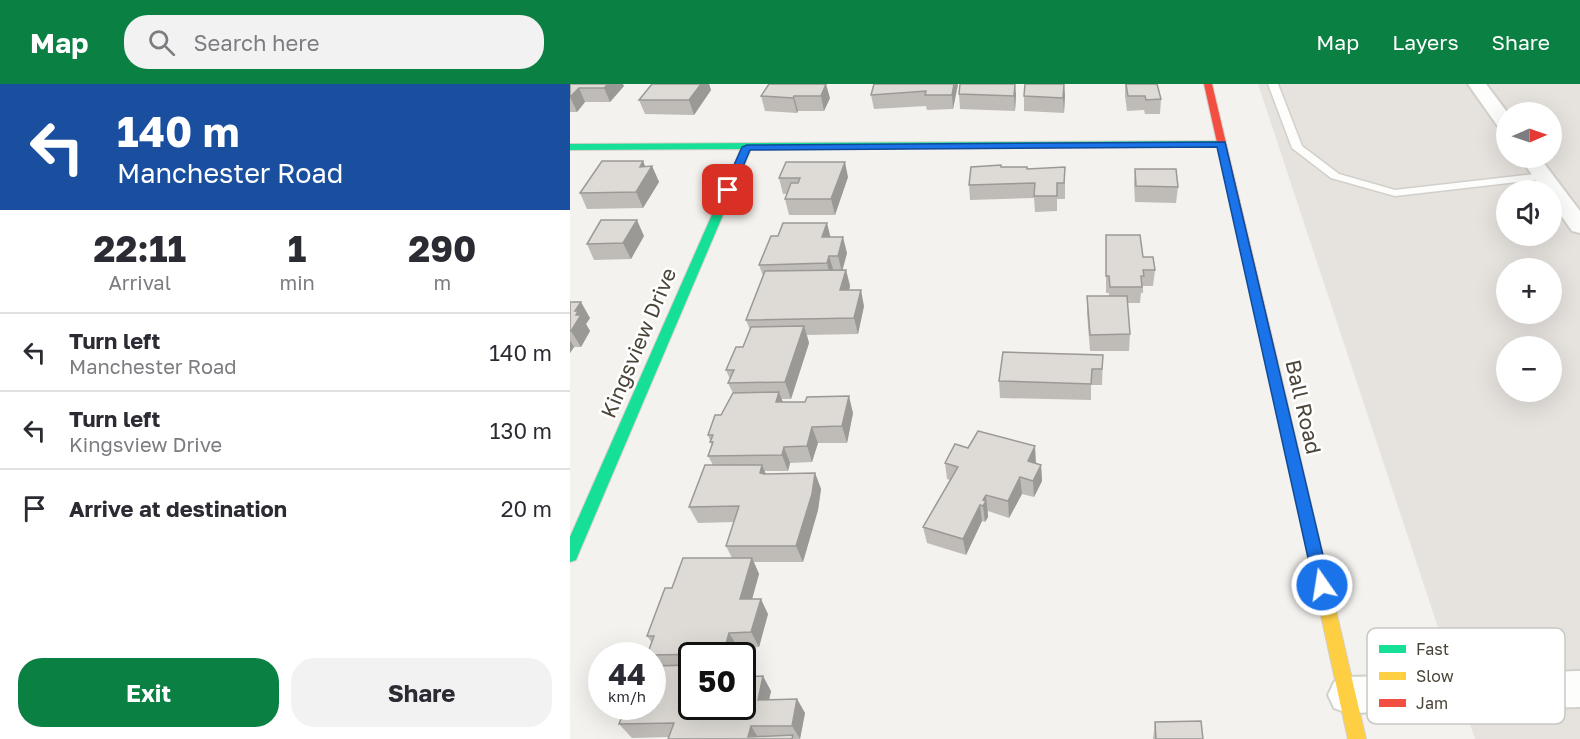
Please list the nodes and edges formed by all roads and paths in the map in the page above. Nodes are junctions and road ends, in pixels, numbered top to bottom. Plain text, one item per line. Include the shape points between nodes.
1 (1208, 84) edge
2 (1273, 84) edge
3 (1477, 84) edge
4 (1496, 110) edge
5 (1221, 144) junction
6 (570, 147) edge
7 (747, 147) junction
8 (1538, 168) edge
9 (1544, 176) junction
10 (1580, 226) edge
11 (570, 555) edge
12 (1565, 689) edge
13 (1580, 689) edge
14 (1367, 694) edge
15 (1347, 695) junction
16 (1357, 739) edge

1 - 5 street, Ball Road
2 - 9 lane via 1297,148 1335,176 1395,193
3 - 4 street
5 - 7 street
5 - 15 street, Ball Road
6 - 7 street
7 - 11 street, Kingsview Drive
8 - 9 street
9 - 10 street
12 - 13 street
14 - 15 street
15 - 16 street, Ball Road

